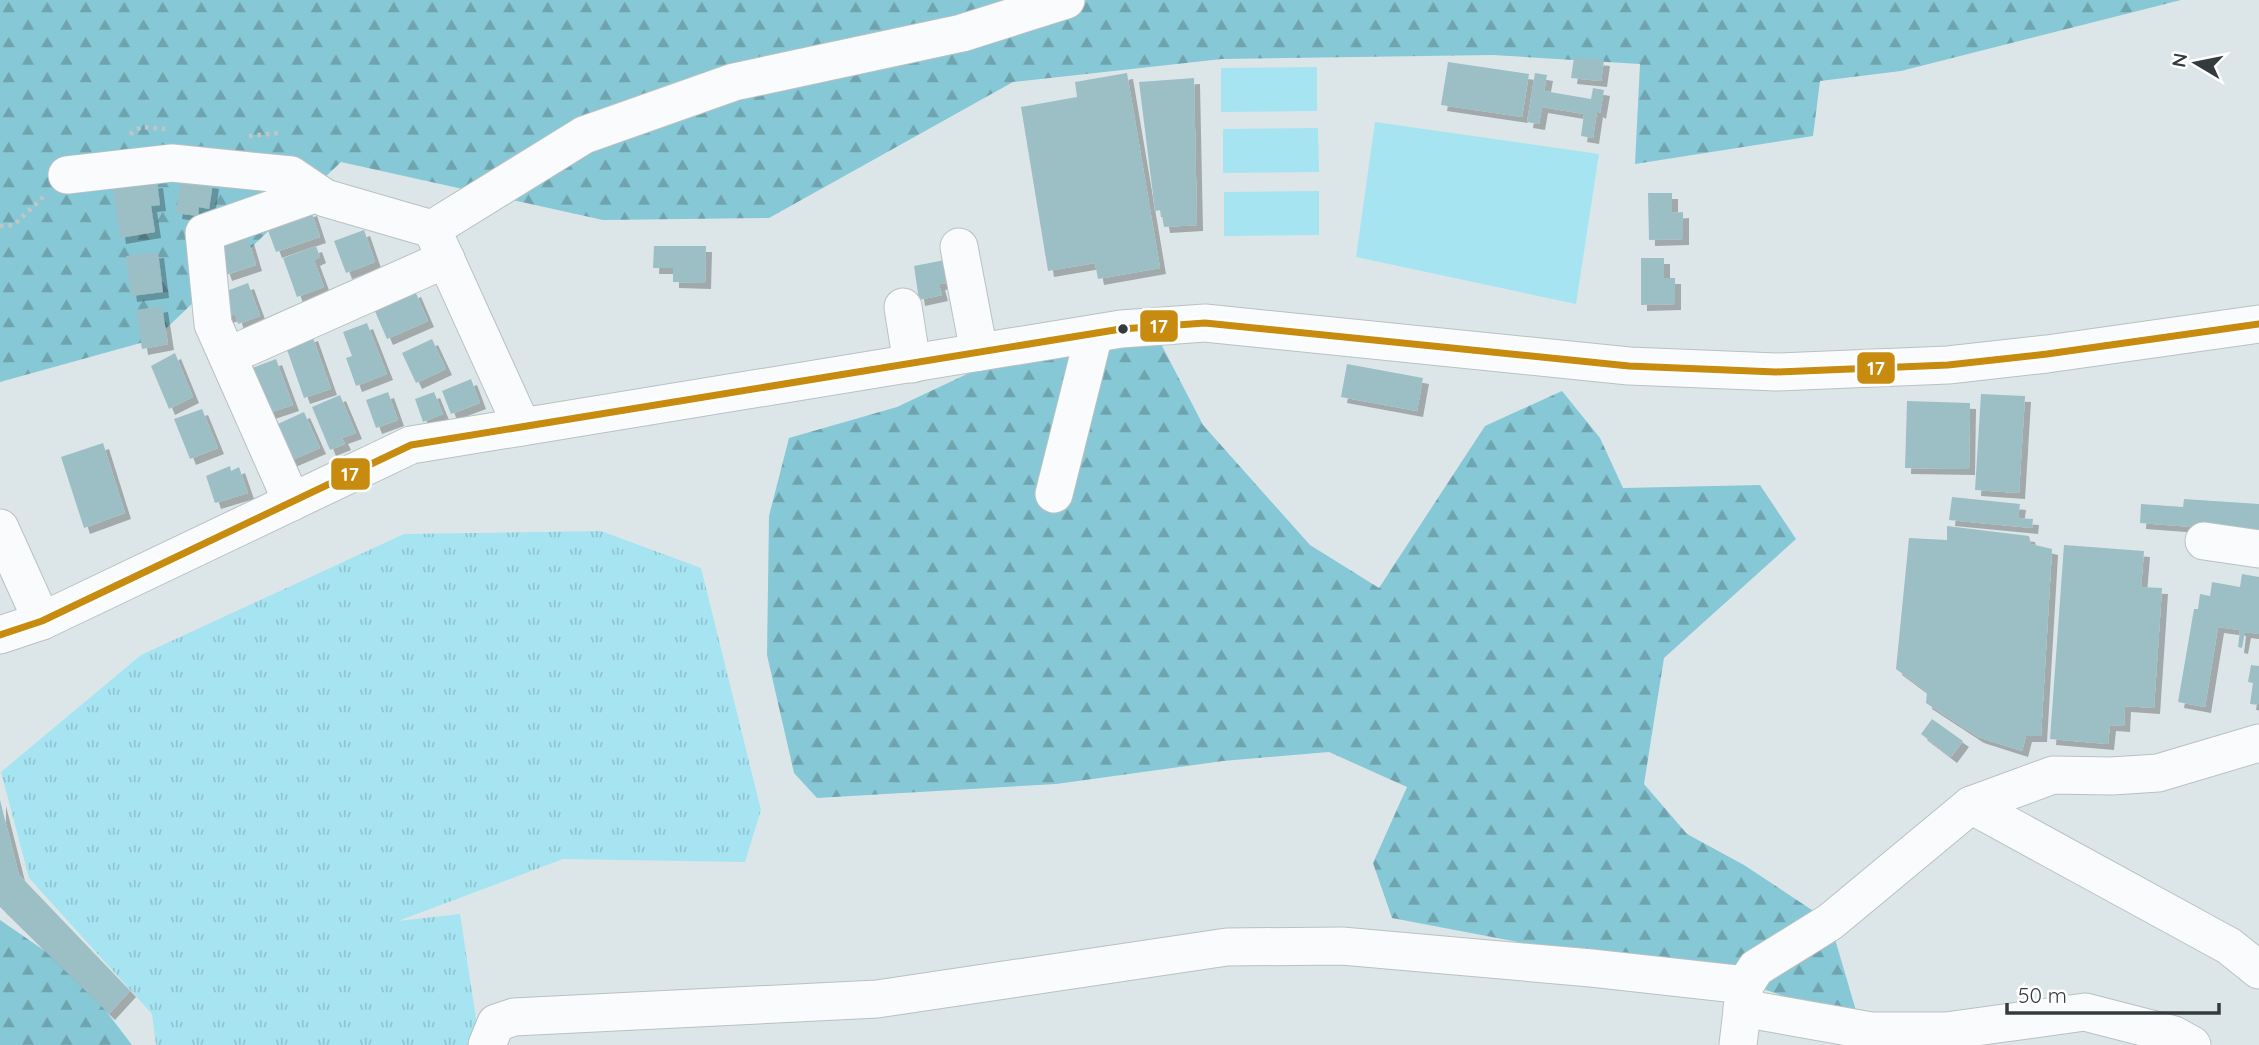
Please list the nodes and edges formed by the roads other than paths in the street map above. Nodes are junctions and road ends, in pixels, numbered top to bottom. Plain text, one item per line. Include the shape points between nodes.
1 (1066, 0) edge
2 (67, 175) dead end
3 (317, 194) junction
4 (439, 244) junction
5 (959, 247) dead end
6 (903, 307) dead end
7 (2259, 324) edge
8 (1094, 334) junction
9 (979, 352) junction
10 (228, 356) junction
11 (912, 364) junction
12 (522, 427) junction
13 (1054, 494) dead end
14 (292, 502) junction
15 (0, 528) edge
16 (2204, 541) dead end
17 (2259, 549) edge
18 (42, 621) junction
19 (0, 635) edge
20 (2259, 743) edge
21 (1971, 805) junction
22 (2259, 970) edge
23 (1743, 997) junction
24 (487, 1045) edge
25 (1738, 1045) edge
26 (2192, 1045) edge

1 - 4 street via 962,33 734,82 584,135
2 - 3 street via 172,163 292,175
3 - 4 street
3 - 10 street via 204,233 213,324
4 - 10 street
4 - 12 street
5 - 9 street
6 - 11 street
7 - 8 street via 1948,365 1776,372 1629,366 1205,323
8 - 9 street
8 - 13 street
9 - 11 street
10 - 14 street
11 - 12 street
12 - 14 street via 411,445
14 - 18 street
15 - 18 street
16 - 17 street
18 - 19 street
20 - 21 street via 2158,773 2053,775
21 - 22 street via 2229,946
21 - 23 street via 1830,922 1756,968
23 - 24 street via 1591,968 1342,946 1227,947 877,999 514,1017 496,1023
23 - 25 street
23 - 26 street via 1871,1031 1946,1031 2085,1012 2174,1035

